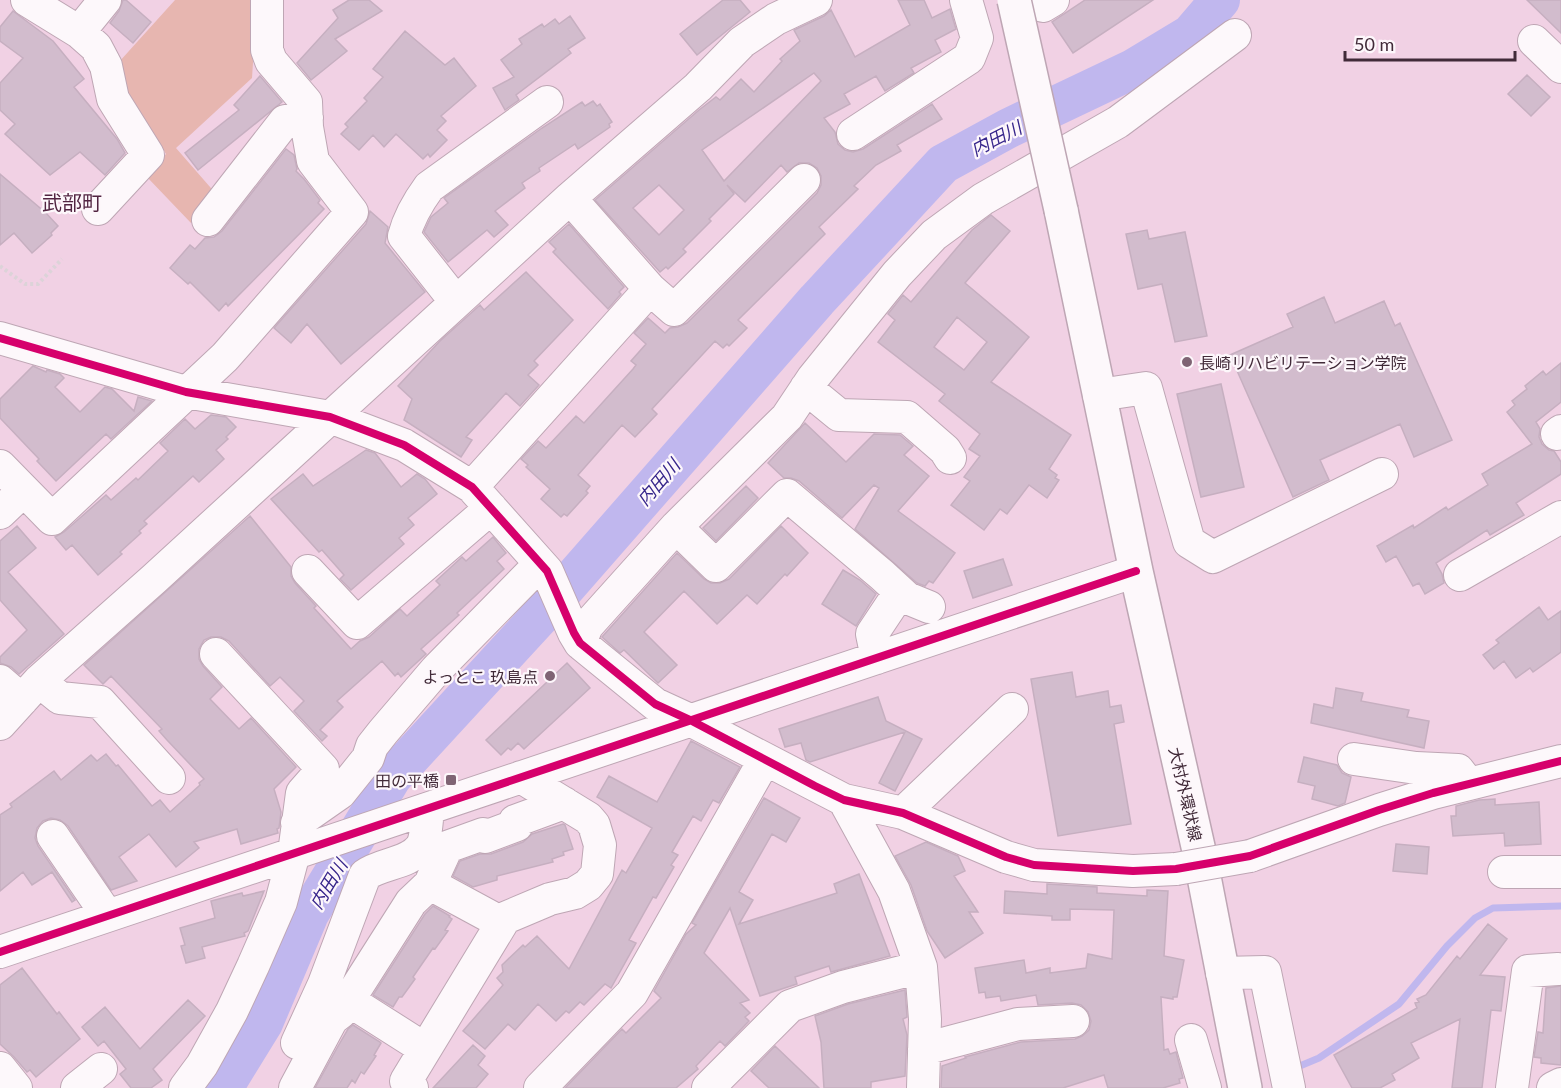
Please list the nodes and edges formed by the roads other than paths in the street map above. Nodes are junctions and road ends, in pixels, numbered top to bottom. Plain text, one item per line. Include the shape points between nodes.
1 (27, 0) edge
2 (105, 0) edge
3 (267, 0) edge
4 (816, 0) edge
5 (966, 0) edge
6 (1014, 0) edge
7 (1042, 0) edge
8 (1053, 0) edge
9 (79, 32) junction
10 (1235, 35) dead end
11 (1534, 41) dead end
12 (1561, 67) edge
13 (547, 102) dead end
14 (307, 118) junction
15 (853, 134) dead end
16 (804, 180) dead end
17 (570, 198) junction
18 (98, 209) dead end
19 (208, 220) dead end
20 (650, 289) junction
21 (456, 302) junction
22 (0, 338) edge
23 (806, 388) junction
24 (186, 392) junction
25 (1099, 395) junction
26 (330, 417) junction
27 (951, 458) dead end
28 (0, 466) edge
29 (1382, 474) dead end
30 (23, 491) junction
31 (481, 497) junction
32 (0, 513) edge
33 (1561, 517) edge
34 (676, 527) junction
35 (543, 567) junction
36 (308, 571) dead end
37 (1136, 571) junction
38 (1460, 575) dead end
39 (900, 592) junction
40 (929, 608) dead end
41 (577, 638) junction
42 (215, 654) dead end
43 (877, 658) junction
44 (20, 687) edge
45 (1012, 709) dead end
46 (692, 721) junction
47 (0, 724) edge
48 (765, 759) junction
49 (1354, 759) dead end
50 (1561, 761) edge
51 (521, 777) junction
52 (169, 778) dead end
53 (1469, 784) junction
54 (844, 800) junction
55 (564, 803) junction
56 (417, 813) junction
57 (903, 813) junction
58 (53, 836) dead end
59 (296, 838) junction
60 (1504, 872) dead end
61 (1561, 872) edge
62 (430, 884) junction
63 (107, 915) junction
64 (502, 923) junction
65 (0, 952) edge
66 (921, 967) junction
67 (1558, 969) dead end
68 (1222, 973) junction
69 (348, 1000) junction
70 (1073, 1021) dead end
71 (1191, 1040) dead end
72 (425, 1049) junction
73 (924, 1049) junction
74 (0, 1068) edge
75 (728, 1081) edge
76 (1203, 1081) edge
77 (1561, 1084) edge
78 (16, 1088) edge
79 (185, 1088) edge
80 (276, 1088) edge
81 (295, 1088) edge
82 (412, 1088) edge
83 (540, 1088) edge
84 (923, 1088) edge
85 (1245, 1088) edge
86 (1289, 1088) edge
87 (1512, 1088) edge
88 (1553, 1088) edge

1 - 9 street
2 - 9 street
3 - 14 street via 267,50 271,61 306,102
4 - 17 street via 776,19 742,42 698,87
5 - 15 street via 977,38 969,58
6 - 25 main road, 大村外環状線, bridge
7 - 8 street via 1043,6
9 - 18 street via 96,47 106,66 114,99 148,154
10 - 23 street via 1118,122 983,199 934,235 897,274
11 - 12 street
13 - 21 street via 429,187 407,224 404,236
14 - 19 street via 285,121
14 - 24 street via 313,161 352,212 225,357
16 - 20 street via 674,310
17 - 20 street
17 - 21 street
20 - 31 street
21 - 26 street
22 - 24 street
23 - 27 street via 839,416 907,417
23 - 34 street via 787,417
24 - 26 street
24 - 30 street via 52,519
25 - 29 street via 1146,388 1189,542 1213,557
25 - 37 main road, 大村外環状線
26 - 31 street via 404,445
26 - 44 street
28 - 30 street
30 - 32 street
31 - 35 street
31 - 36 street via 357,623
33 - 38 street
34 - 39 street via 716,566 787,495
34 - 41 street
35 - 41 street
35 - 59 street via 436,670 372,746 368,758 340,793
37 - 43 street
37 - 68 main road, 大村外環状線
39 - 40 street
39 - 43 street via 872,634
41 - 46 street via 655,704
42 - 59 street via 281,710 323,769 302,793
43 - 46 street
44 - 47 street
44 - 52 street via 60,698 100,702
45 - 57 street
46 - 48 street
46 - 51 street
48 - 54 street
48 - 83 street via 632,993
49 - 53 street via 1458,770
50 - 53 street
51 - 55 street
51 - 56 street
53 - 57 street, bridge via 1379,810 1250,856 1176,869 1133,871 1034,865 1006,858
54 - 57 street
54 - 66 street via 894,891
55 - 62 street via 515,821 517,825 447,847
55 - 64 street via 594,825 600,845 597,874 575,893 550,899
56 - 59 street
56 - 80 street via 422,846 412,855 365,875 324,984
58 - 63 street
59 - 63 street
59 - 79 street via 281,902 254,966 207,1056
60 - 61 street
62 - 64 street
62 - 69 street via 411,902
63 - 65 street
64 - 72 street
66 - 73 street
66 - 75 street via 843,987 790,1006
67 - 87 street via 1528,971
68 - 85 main road, 大村外環状線
68 - 86 street via 1265,972
69 - 72 street
69 - 81 street via 332,1018
70 - 73 street via 1018,1024
71 - 76 street
72 - 82 street via 406,1081
73 - 84 street
74 - 78 street
77 - 88 street

